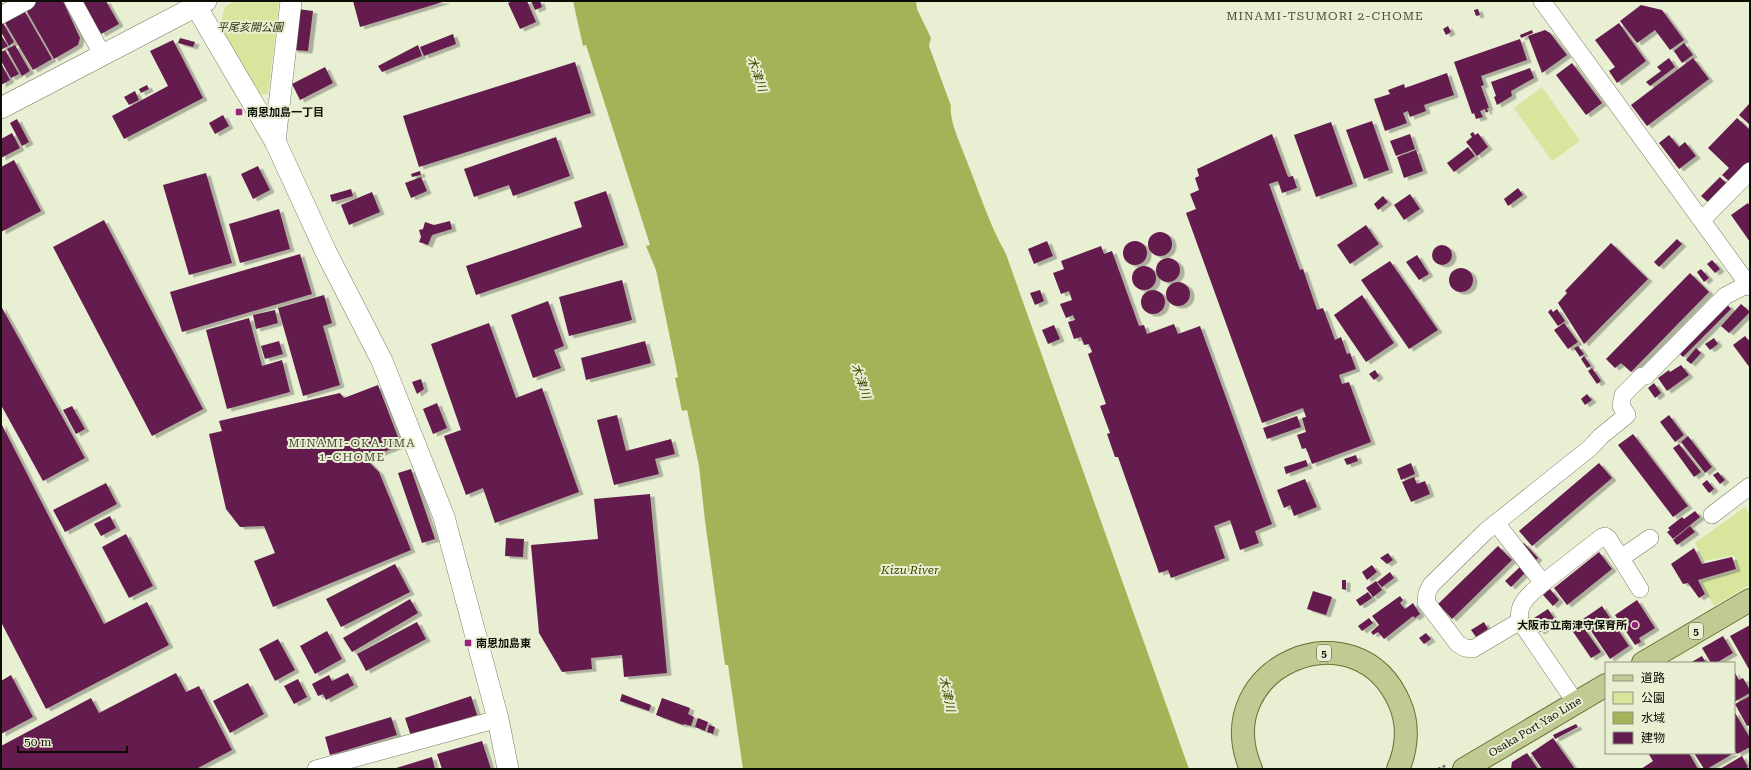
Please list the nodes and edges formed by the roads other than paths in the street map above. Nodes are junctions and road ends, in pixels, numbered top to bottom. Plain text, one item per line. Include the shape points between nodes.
1 (28, 1) edge
2 (73, 1) edge
3 (291, 1) edge
4 (1542, 1) edge
5 (198, 3) edge
6 (1, 15) edge
7 (102, 54) junction
8 (1, 108) edge
9 (275, 141) junction
10 (1750, 171) edge
11 (1702, 220) junction
12 (1749, 285) edge
13 (1750, 486) edge
14 (1712, 515) dead end
15 (1496, 523) junction
16 (1650, 538) dead end
17 (1621, 558) junction
18 (1542, 583) junction
19 (1640, 589) dead end
20 (1750, 600) edge
21 (1520, 621) junction
22 (1645, 662) edge
23 (1605, 686) edge
24 (1576, 703) junction
25 (498, 719) junction
26 (1473, 767) edge
27 (316, 769) edge
28 (508, 769) edge
29 (1252, 769) edge
30 (1397, 769) edge

1 - 6 street
2 - 7 street
3 - 9 street
4 - 11 street
5 - 7 street
5 - 9 street
7 - 8 street
9 - 25 street via 326,252 382,361 444,517
10 - 11 street
11 - 12 street
12 - 15 street via 1725,296 1646,376 1642,376 1623,395 1621,406 1627,416
13 - 14 street
15 - 18 street
15 - 21 street via 1431,585 1426,593 1426,602 1458,644 1469,649
16 - 17 street
17 - 18 street via 1608,538 1602,537
17 - 19 street
18 - 21 street via 1522,604
20 - 22 main road, 5
21 - 24 street
23 - 24 main road, Osaka Port Yao Line
24 - 26 main road, Osaka Port Yao Line
25 - 27 street
25 - 28 street
29 - 30 main road, 5 via 1246,752 1245,728 1249,708 1257,691 1270,675 1287,663 1308,655 1322,654 1348,657 1368,666 1379,674 1396,696 1402,714 1405,737

